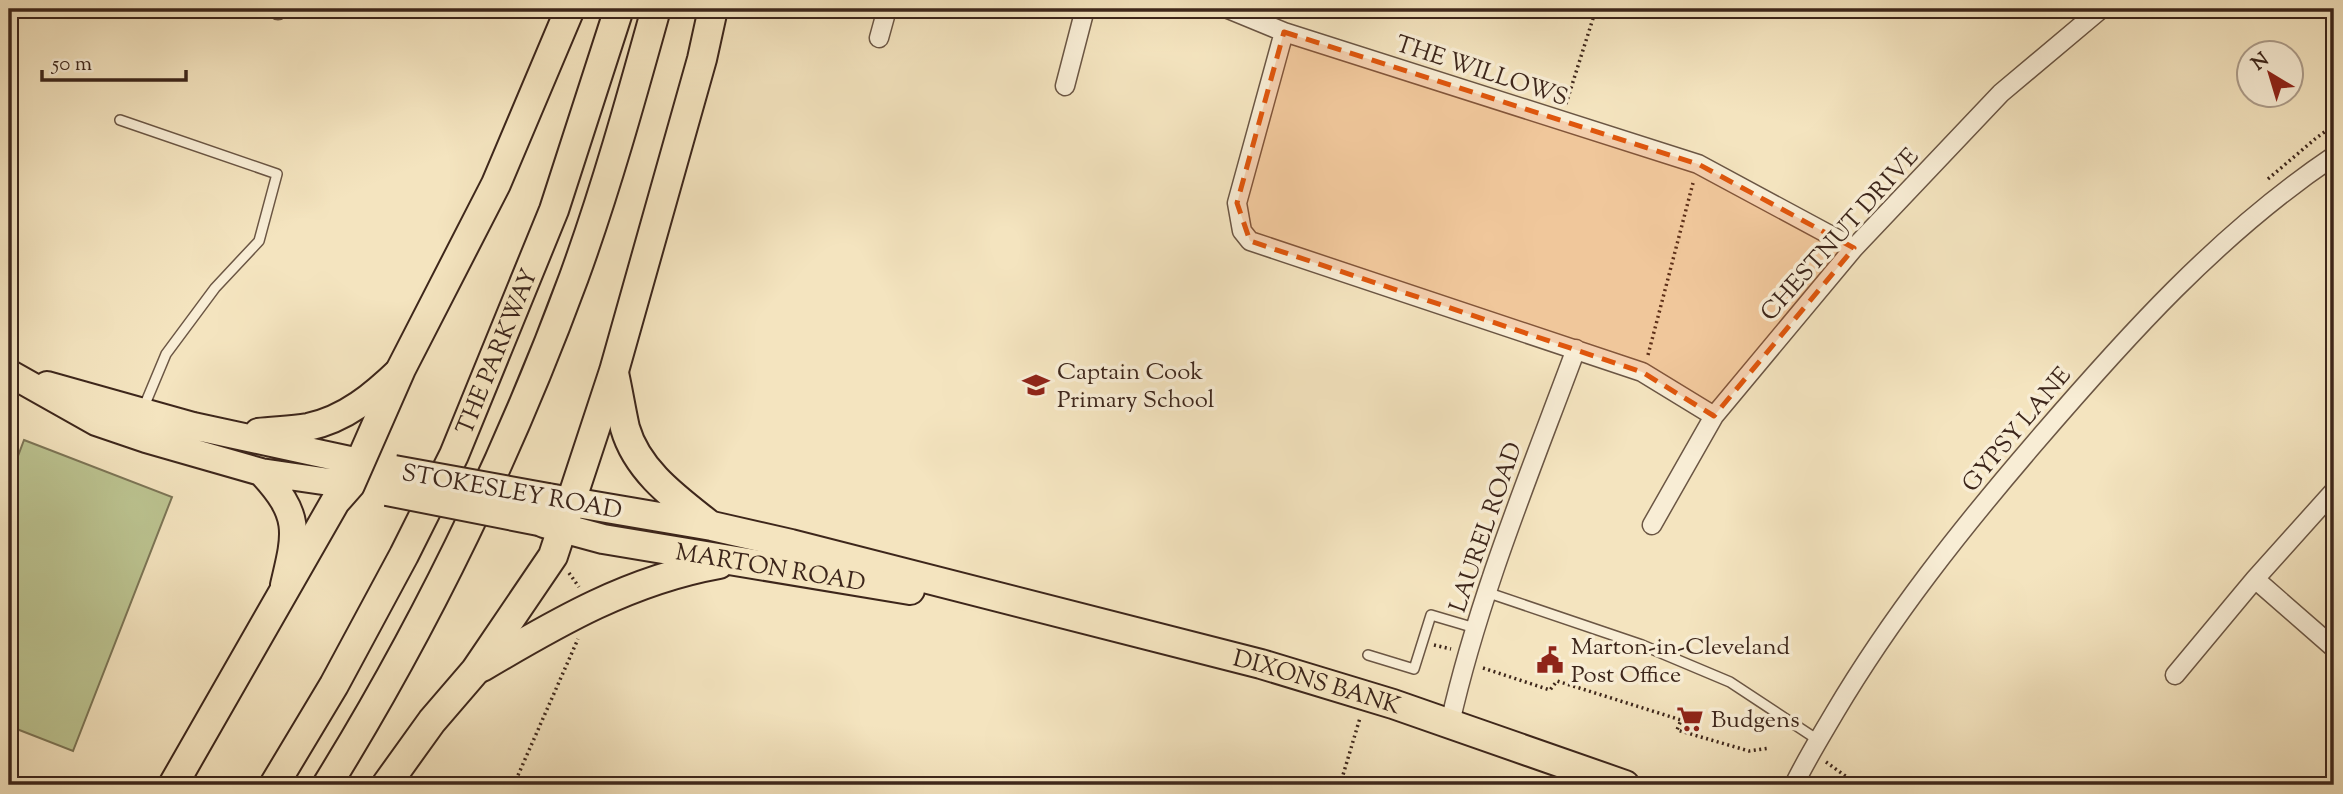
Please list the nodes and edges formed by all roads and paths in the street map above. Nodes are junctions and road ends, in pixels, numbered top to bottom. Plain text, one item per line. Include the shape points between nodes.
1 (570, 9) edge
2 (619, 9) edge
3 (656, 9) edge
4 (713, 9) edge
5 (887, 9) edge
6 (1085, 9) edge
7 (1228, 9) edge
8 (1596, 9) edge
9 (2101, 9) edge
10 (1284, 32) junction
11 (880, 38) dead end
12 (1065, 86) dead end
13 (120, 120) dead end
14 (1560, 121) junction
15 (2334, 156) edge
16 (1698, 164) junction
17 (1854, 248) junction
18 (1576, 349) junction
19 (401, 369) junction
20 (614, 371) junction
21 (1642, 372) junction
22 (12, 376) edge
23 (142, 411) junction
24 (1714, 416) junction
25 (232, 435) junction
26 (261, 472) junction
27 (354, 473) junction
28 (2334, 491) edge
29 (556, 512) junction
30 (1652, 525) dead end
31 (712, 526) junction
32 (554, 556) junction
33 (788, 557) junction
34 (736, 561) junction
35 (2255, 579) junction
36 (1486, 592) junction
37 (281, 597) junction
38 (1004, 599) joint
39 (593, 605) junction
40 (1475, 628) junction
41 (1423, 641) junction
42 (2334, 648) edge
43 (1468, 654) junction
44 (1368, 655) dead end
45 (475, 671) junction
46 (2175, 675) dead end
47 (1367, 696) junction
48 (1450, 723) junction
49 (1818, 740) junction
50 (1770, 748) dead end
51 (1803, 765) junction
52 (173, 785) edge
53 (274, 785) edge
54 (327, 785) edge
55 (386, 785) edge
56 (517, 785) edge
57 (1340, 785) edge
58 (1625, 785) edge
59 (1794, 785) edge
60 (1858, 785) edge

1 - 19 highway via 496,184
2 - 53 highway, THE PARKWAY via 554,210 454,454 341,673
3 - 54 highway, THE PARKWAY via 574,276 504,450 427,607
4 - 20 highway
5 - 11 street
6 - 12 street
7 - 10 street, THE WILLOWS
8 - 14 path
9 - 17 street, CHESTNUT DRIVE via 2001,93
10 - 14 street, THE WILLOWS
10 - 18 street via 1237,203 1242,231 1250,241
13 - 23 lane via 277,174 259,242 215,288 166,354
14 - 16 street, THE WILLOWS
15 - 49 street, GYPSY LANE via 2253,214 2108,358 1918,586
16 - 17 street, THE WILLOWS
16 - 21 path
17 - 24 street, CHESTNUT DRIVE
18 - 21 street
18 - 36 street, LAUREL ROAD
19 - 25 main road via 372,396 335,419 308,427
19 - 27 highway
20 - 29 highway
20 - 31 highway via 626,430 639,459 660,484
21 - 24 street
22 - 23 main road, STOKESLEY ROAD
22 - 26 main road, STOKESLEY ROAD via 96,422
23 - 25 main road, STOKESLEY ROAD
24 - 30 street, CHESTNUT DRIVE
25 - 27 main road, STOKESLEY ROAD
26 - 27 main road, STOKESLEY ROAD
26 - 37 main road via 293,518
27 - 29 highway, STOKESLEY ROAD, bridge
27 - 37 highway
28 - 35 street
29 - 31 highway, STOKESLEY ROAD
29 - 32 highway
29 - 34 highway, MARTON ROAD via 603,539
31 - 33 highway, STOKESLEY ROAD
32 - 39 path
32 - 45 highway
33 - 34 highway, MARTON ROAD
33 - 38 highway, MARTON ROAD via 942,595
34 - 39 highway via 643,583
35 - 42 street
35 - 46 street
36 - 40 street, LAUREL ROAD
36 - 49 lane via 1730,682
37 - 52 highway
38 - 47 highway, DIXONS BANK via 1261,664
39 - 45 highway
39 - 56 path
40 - 41 lane via 1432,615
40 - 43 street, LAUREL ROAD
41 - 43 path
41 - 44 lane via 1414,669
43 - 48 street, LAUREL ROAD
43 - 50 path via 1483,658 1480,667 1550,690 1557,681 1681,720 1677,730 1749,751
45 - 55 highway via 432,720
47 - 48 highway, DIXONS BANK
47 - 57 path
48 - 58 highway, DIXONS BANK
49 - 51 street, GYPSY LANE
51 - 59 street, GYPSY LANE
51 - 60 path via 1827,762

